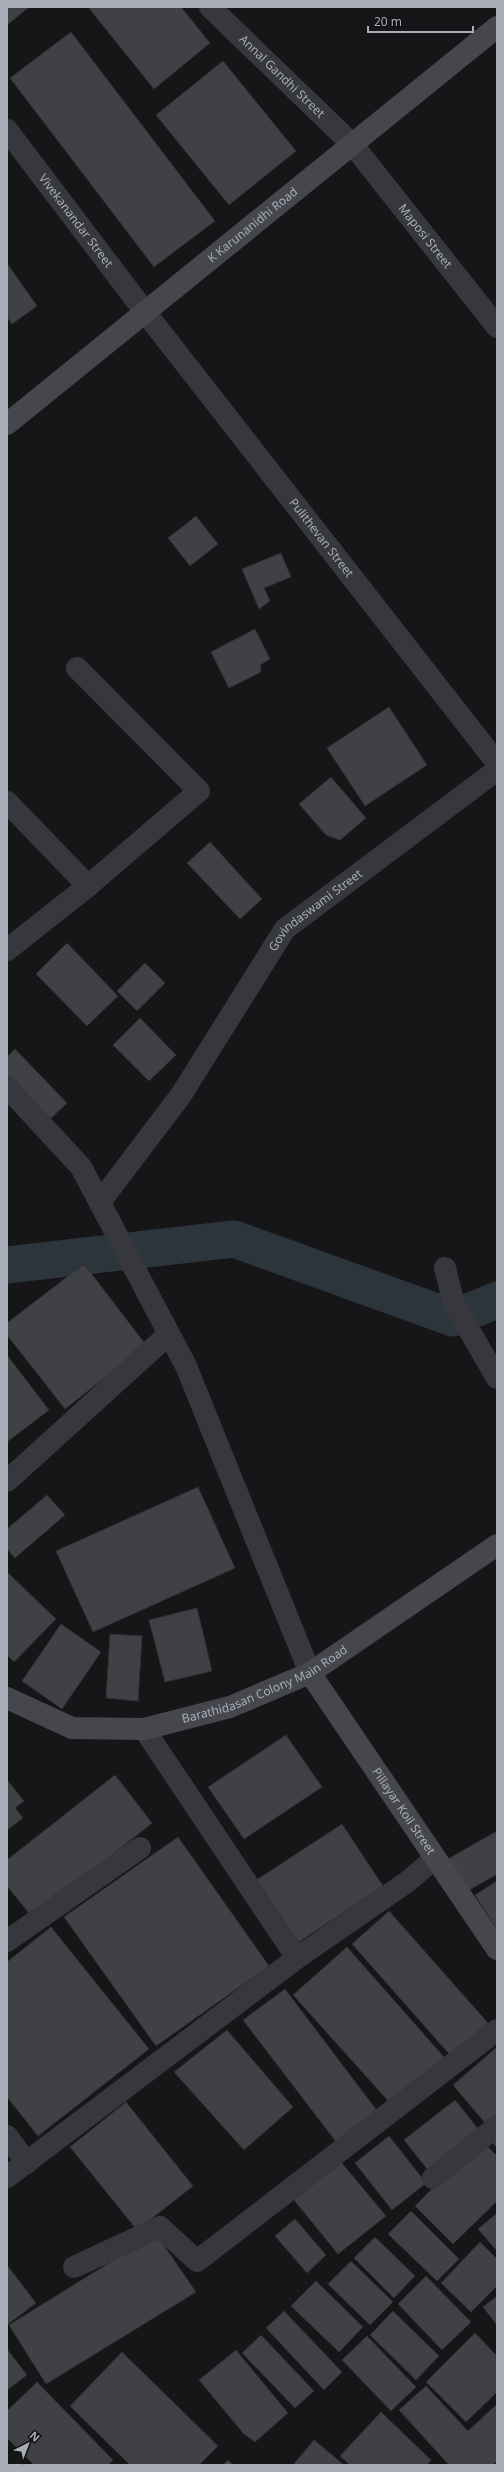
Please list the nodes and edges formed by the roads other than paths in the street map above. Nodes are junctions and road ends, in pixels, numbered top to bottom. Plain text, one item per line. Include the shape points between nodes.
1 (210, 7) edge
2 (497, 27) edge
3 (7, 130) edge
4 (353, 145) junction
5 (145, 312) junction
6 (497, 328) edge
7 (7, 424) edge
8 (77, 668) dead end
9 (497, 763) edge
10 (497, 770) edge
11 (7, 802) edge
12 (88, 886) junction
13 (7, 950) edge
14 (7, 1087) edge
15 (100, 1202) junction
16 (445, 1268) dead end
17 (169, 1334) junction
18 (497, 1378) edge
19 (7, 1481) edge
20 (497, 1545) edge
21 (310, 1673) junction
22 (7, 1698) edge
23 (144, 1729) junction
24 (140, 1848) dead end
25 (435, 1858) junction
26 (7, 1941) edge
27 (497, 1949) edge
28 (297, 1958) junction
29 (497, 2030) edge
30 (497, 2126) edge
31 (7, 2136) edge
32 (27, 2163) junction
33 (7, 2177) edge
34 (433, 2178) dead end
35 (74, 2267) dead end

1 - 4 street, Annal Gandhi Street
2 - 4 street, K Karunanidhi Road
3 - 5 street, Vivekanandar Street
4 - 5 street, K Karunanidhi Road
4 - 6 street, Maposi Street
5 - 7 street, K Karunanidhi Road
5 - 9 street, Pulithevan Street
8 - 12 street via 199,791
10 - 15 street, Govindaswami Street via 285,929 181,1095
11 - 12 street
12 - 13 street
14 - 15 street via 81,1167
15 - 17 street
16 - 18 street via 454,1304
17 - 19 street
17 - 21 street via 186,1366
20 - 21 street, Barathidasan Colony Main Road
21 - 23 street, Barathidasan Colony Main Road via 230,1707
21 - 25 street, Pillayar Koil Street
22 - 23 street, Barathidasan Colony Main Road via 72,1728
23 - 28 street
24 - 26 street
25 - 27 street, Pillayar Koil Street
25 - 28 street via 407,1882
28 - 32 street
29 - 35 street via 197,2261 160,2227
30 - 34 street
31 - 32 street
32 - 33 street

